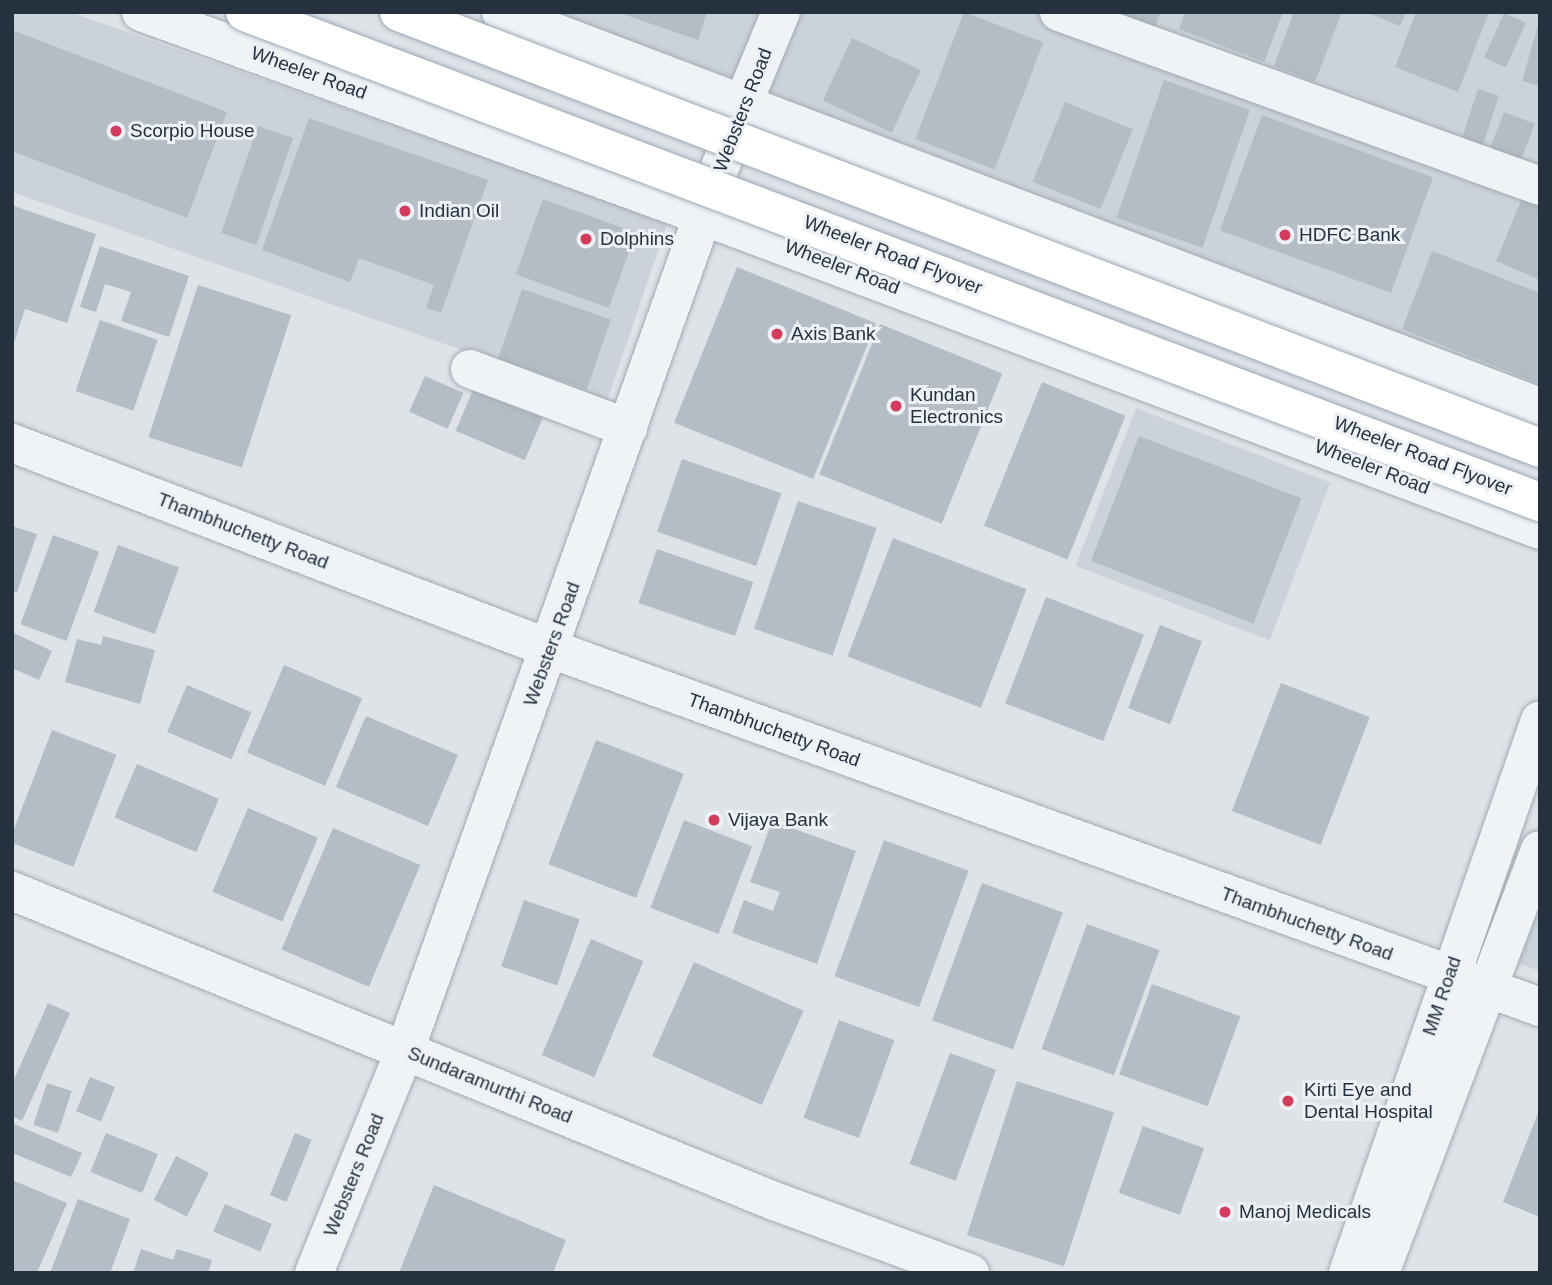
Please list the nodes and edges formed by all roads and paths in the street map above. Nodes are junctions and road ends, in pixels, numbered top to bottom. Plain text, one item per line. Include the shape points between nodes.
1 (141, 12) edge
2 (245, 12) edge
3 (399, 12) edge
4 (501, 12) edge
5 (781, 12) edge
6 (1059, 12) edge
7 (742, 106) junction
8 (1540, 186) edge
9 (703, 216) junction
10 (470, 369) dead end
11 (1540, 407) edge
12 (628, 428) junction
13 (12, 443) edge
14 (1540, 448) edge
15 (1540, 502) edge
16 (1540, 530) edge
17 (551, 649) junction
18 (1540, 720) edge
19 (1540, 850) edge
20 (12, 891) edge
21 (1448, 976) junction
22 (1489, 990) junction
23 (1540, 1007) edge
24 (405, 1050) junction
25 (314, 1273) edge
26 (970, 1273) edge
27 (1348, 1273) edge
28 (1380, 1273) edge

1 - 9 street, Wheeler Road
2 - 15 main road, Wheeler Road Flyover, bridge
3 - 14 main road, bridge
4 - 7 street
5 - 7 street, Websters Road
6 - 8 street
7 - 9 street, Websters Road
7 - 11 street
9 - 12 street, Websters Road
9 - 16 street, Wheeler Road
10 - 12 street
12 - 17 street, Websters Road
13 - 17 street, Thambhuchetty Road
17 - 21 street, Thambhuchetty Road
17 - 24 street, Websters Road
18 - 21 street, MM Road
19 - 22 street, MM Road
20 - 24 street, Sundaramurthi Road
21 - 22 street, Thambhuchetty Road
21 - 27 street, MM Road
22 - 23 street, Thambhuchetty Road
22 - 28 street, MM Road
24 - 25 street, Websters Road
24 - 26 street, Sundaramurthi Road via 774,1201

